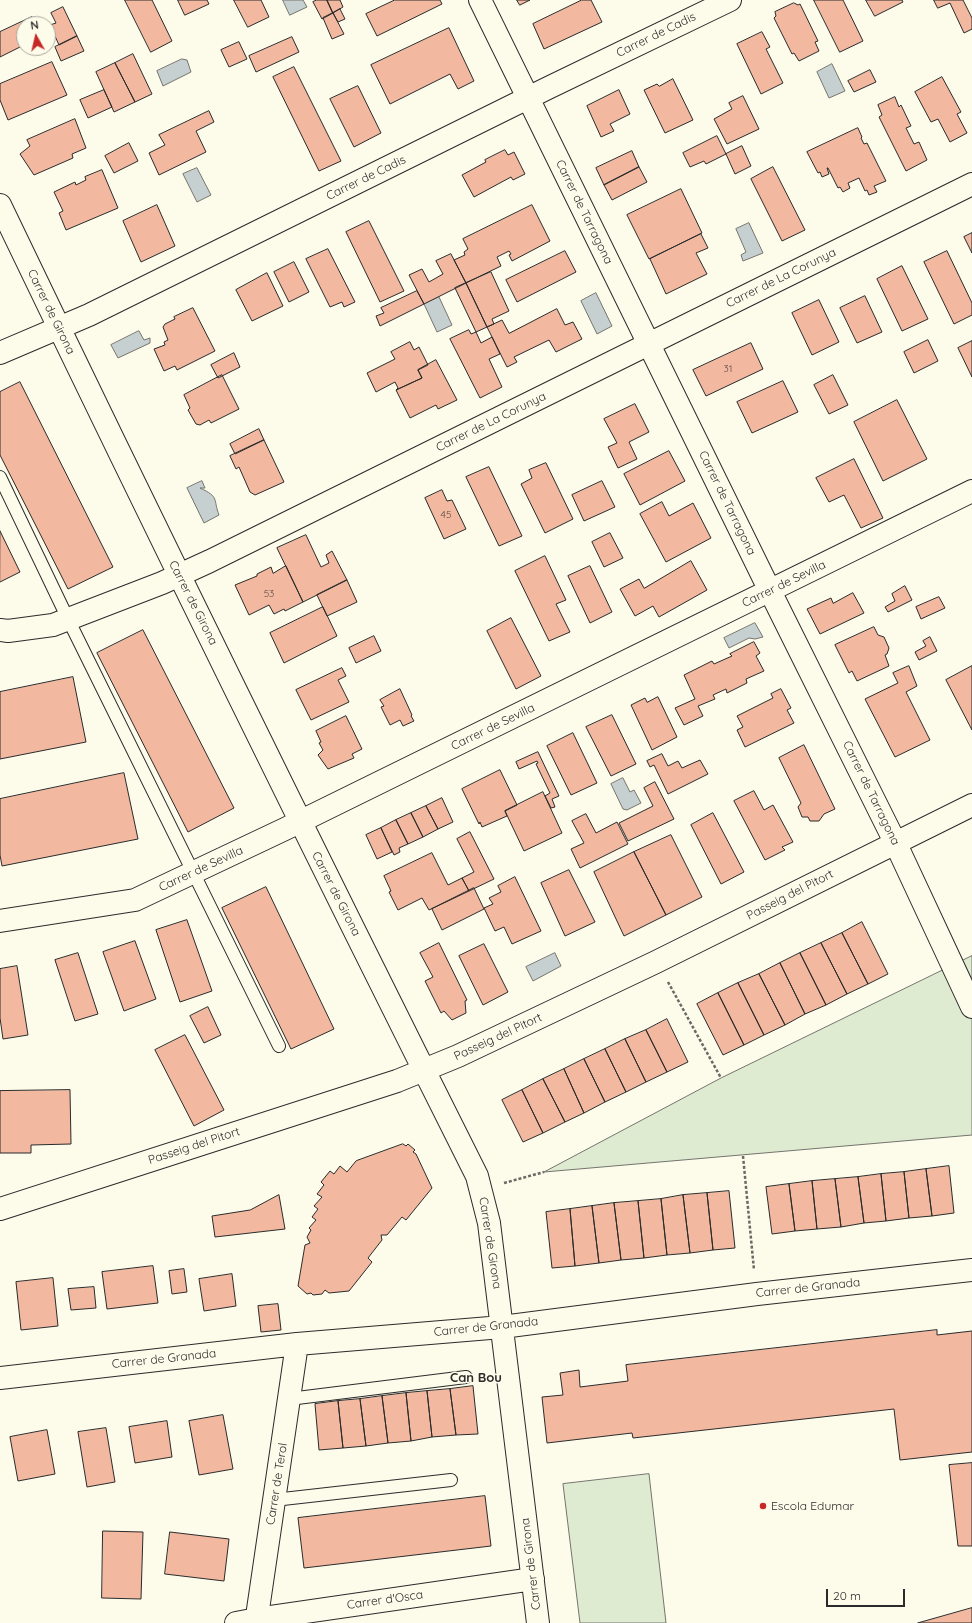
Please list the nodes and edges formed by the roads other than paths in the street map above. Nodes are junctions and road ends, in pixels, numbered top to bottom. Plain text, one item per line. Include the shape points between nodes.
1 (480, 0) edge
2 (730, 0) edge
3 (528, 98) junction
4 (972, 184) edge
5 (0, 205) edge
6 (58, 328) junction
7 (649, 343) junction
8 (0, 353) edge
9 (0, 477) edge
10 (972, 491) edge
11 (178, 575) junction
12 (770, 591) junction
13 (68, 619) junction
14 (0, 630) edge
15 (972, 805) edge
16 (299, 822) junction
17 (896, 842) junction
18 (193, 873) junction
19 (2, 916) edge
20 (972, 1007) edge
21 (279, 1046) dead end
22 (424, 1069) junction
23 (0, 1209) edge
24 (972, 1270) edge
25 (502, 1327) junction
26 (298, 1344) junction
27 (466, 1376) dead end
28 (0, 1378) edge
29 (289, 1399) junction
30 (451, 1480) dead end
31 (274, 1500) junction
32 (533, 1578) junction
33 (250, 1622) edge
34 (538, 1623) edge

1 - 3 street, Carrer de Tarragona
2 - 3 street, Carrer de Cadis
3 - 6 street, Carrer de Cadis
3 - 7 street, Carrer de Tarragona
4 - 7 street, Carrer de La Corunya
5 - 6 street, Carrer de Girona
6 - 8 street, Carrer de Cadis
6 - 11 street, Carrer de Girona
7 - 11 street, Carrer de La Corunya
7 - 12 street, Carrer de Tarragona
9 - 13 lane
10 - 12 street, Carrer de Sevilla
11 - 13 street, Carrer de La Corunya
11 - 16 street, Carrer de Girona via 195,605
12 - 16 street, Carrer de Sevilla
12 - 17 street, Carrer de Tarragona
13 - 14 street, Carrer de La Corunya via 53,625
13 - 18 lane
15 - 17 street, Passeig del Pitort
16 - 18 street, Carrer de Sevilla
16 - 22 street, Carrer de Girona
17 - 20 street, Carrer de Tarragona
17 - 22 street, Passeig del Pitort via 656,962 458,1056
18 - 19 street, Carrer de Sevilla via 134,900
18 - 21 lane
22 - 23 street, Passeig del Pitort via 397,1081
22 - 25 street, Carrer de Girona via 482,1190 489,1223
24 - 25 street, Carrer de Granada via 756,1294
25 - 26 street, Carrer de Granada
25 - 32 street, Carrer de Girona
26 - 28 street, Carrer de Granada
26 - 29 street, Carrer de Terol
27 - 29 lane
29 - 31 street, Carrer de Terol
30 - 31 lane
31 - 33 street, Carrer de Terol
32 - 33 street, Carrer d'Osca
32 - 34 street, Carrer de Girona

